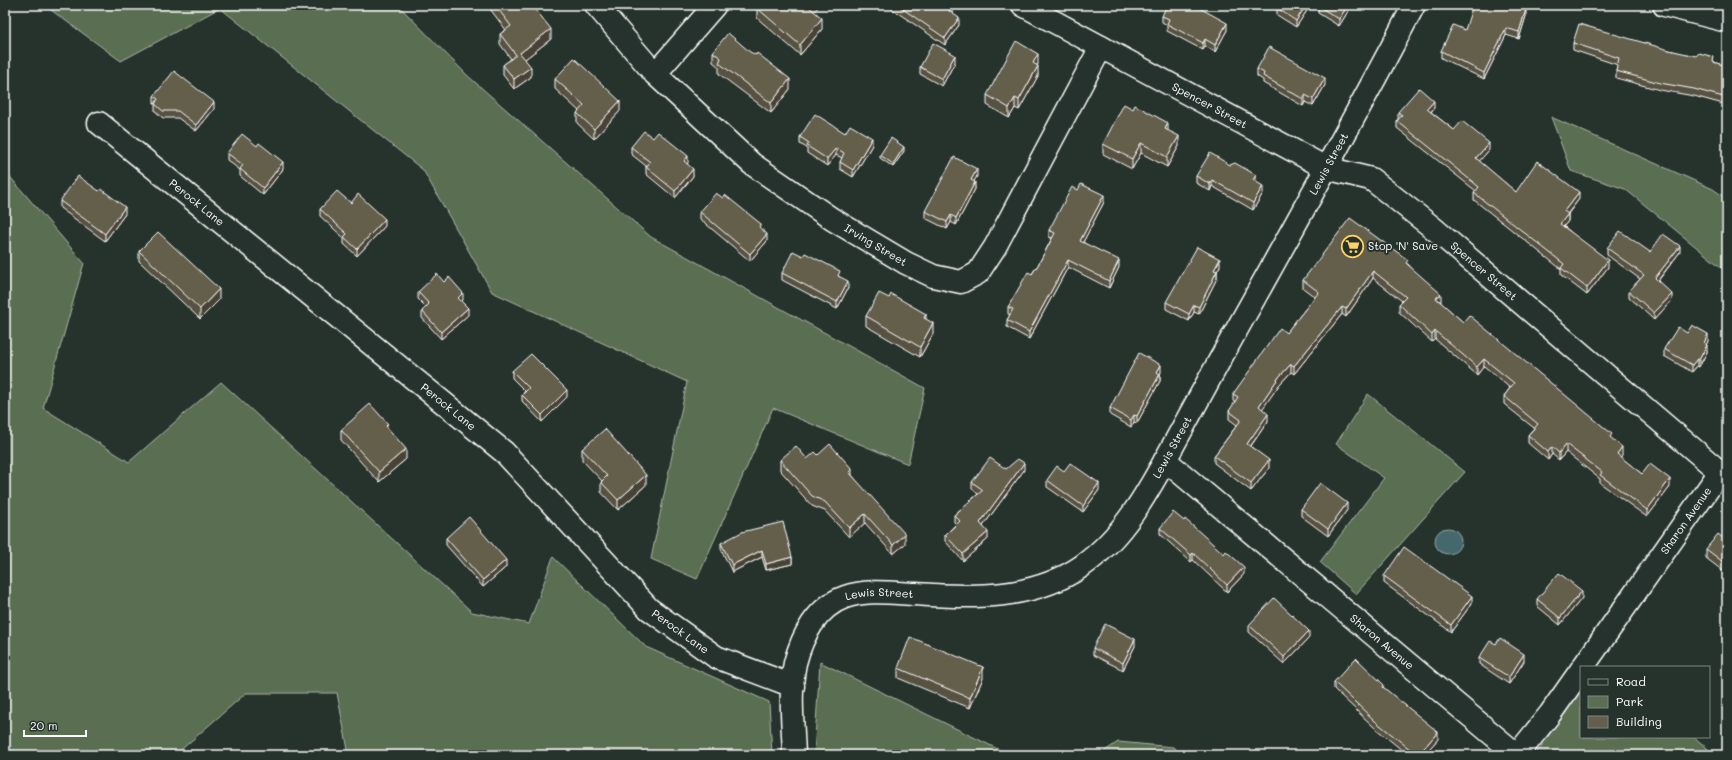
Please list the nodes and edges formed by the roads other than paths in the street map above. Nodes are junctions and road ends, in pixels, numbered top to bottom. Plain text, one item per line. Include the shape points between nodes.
1 (596, 5) edge
2 (715, 5) edge
3 (1023, 5) edge
4 (1414, 5) edge
5 (1664, 5) edge
6 (1727, 21) edge
7 (1101, 47) junction
8 (655, 74) junction
9 (99, 123) dead end
10 (1326, 168) junction
11 (1165, 460) junction
12 (1724, 475) edge
13 (1584, 666) edge
14 (1580, 671) edge
15 (793, 686) junction
16 (794, 755) edge

1 - 8 street, Irving Street
2 - 8 street
3 - 7 street, Spencer Street
4 - 10 street, Lewis Street
5 - 6 street
7 - 8 street, Irving Street via 995,247 978,273 961,282 933,276 906,263 826,215 752,164
7 - 10 street, Spencer Street
9 - 15 street, Perock Lane via 504,452 649,609 716,657
10 - 11 street, Lewis Street
10 - 12 street, Spencer Street via 1365,177 1377,184 1432,227
11 - 14 street, Sharon Avenue via 1517,755
11 - 15 street, Lewis Street via 1124,527 1105,548 1081,567 1060,579 1030,590 1003,595 952,596 876,592 859,593 836,601 822,610 804,638 795,664
12 - 13 street, Sharon Avenue
15 - 16 street, Lewis Street

